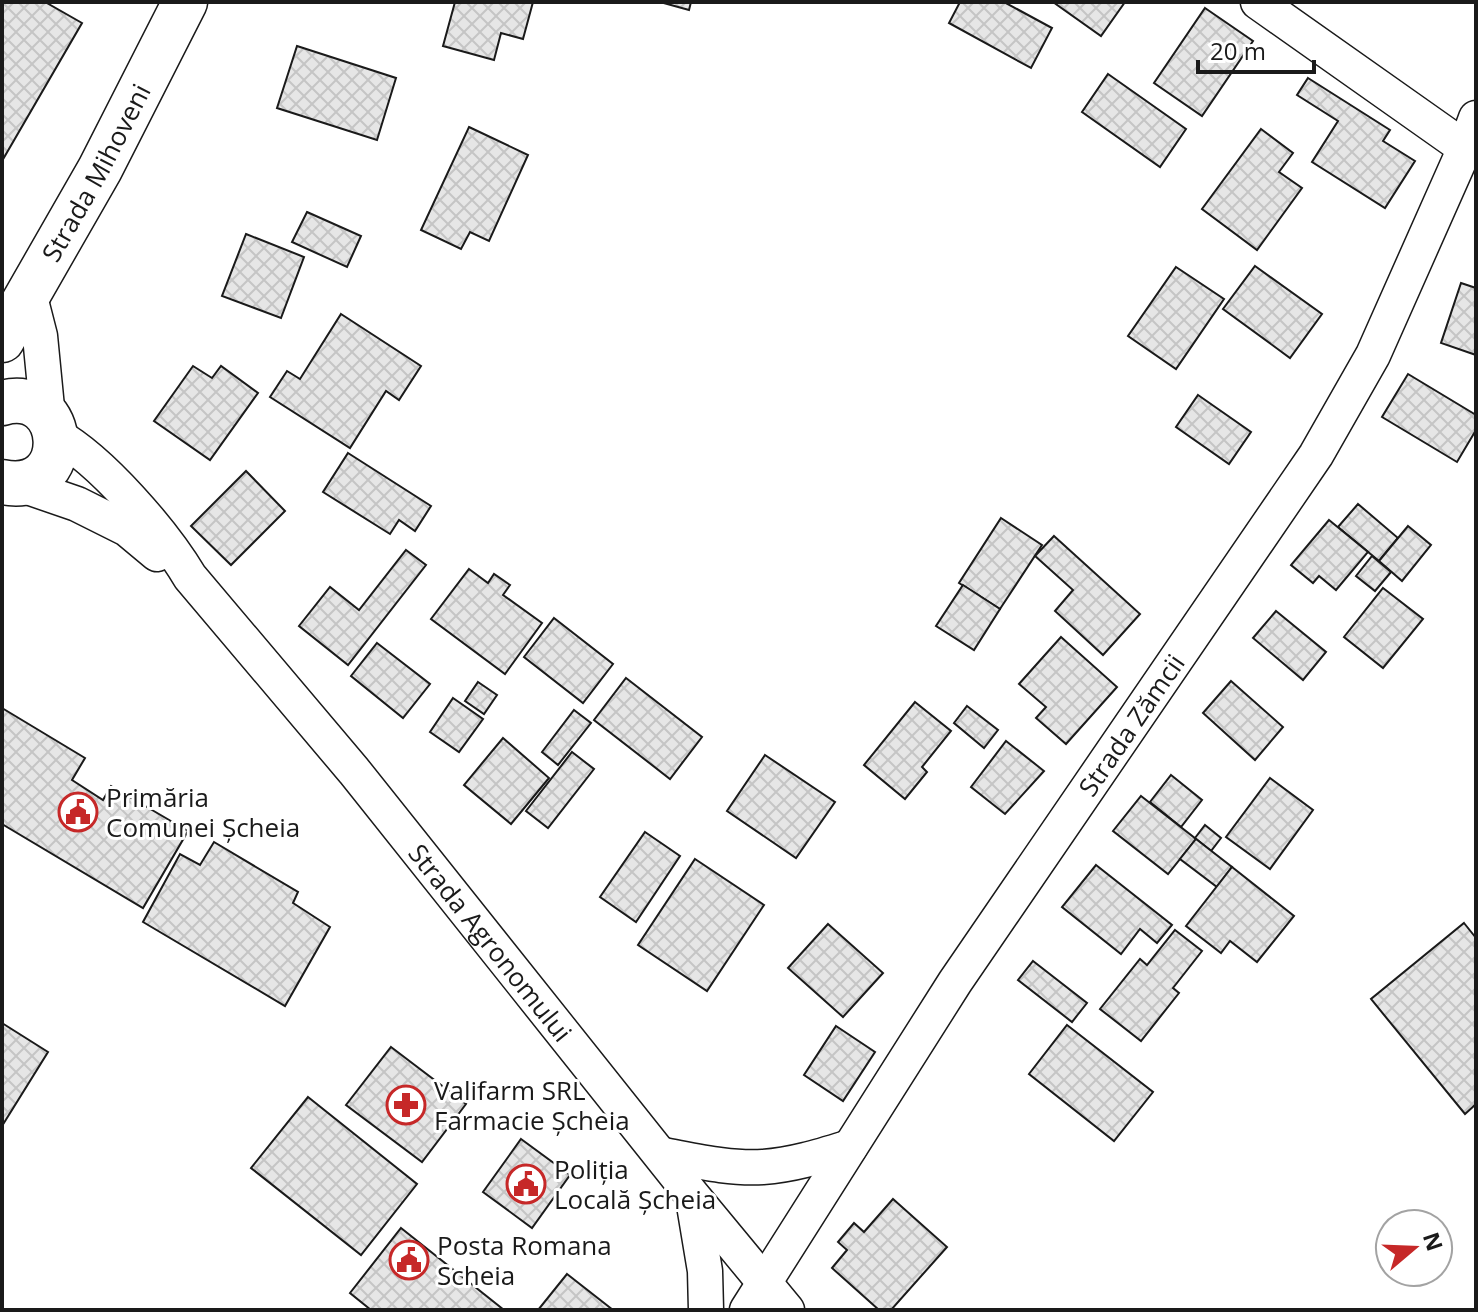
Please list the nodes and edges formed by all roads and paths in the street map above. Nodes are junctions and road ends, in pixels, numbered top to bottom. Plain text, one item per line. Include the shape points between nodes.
1 (185, 2) edge
2 (1258, 2) edge
3 (1471, 133) edge
4 (29, 293) junction
5 (2, 340) edge
6 (2, 403) edge
7 (52, 427) junction
8 (6, 483) edge
9 (190, 577) junction
10 (850, 1147) junction
11 (663, 1155) junction
12 (692, 1195) junction
13 (756, 1296) edge
14 (706, 1310) edge
15 (787, 1310) edge

1 - 4 main road, Strada Mihoveni
2 - 3 street
3 - 10 street, Strada Zămcii via 1373,355 1316,455 955,982
4 - 5 main road, Strada Mihoveni
4 - 7 street
6 - 7 main road via 38,408
7 - 8 main road via 56,451 46,471 33,480
7 - 9 street, Strada Agronomului via 120,490 172,547
8 - 9 street, Strada Agronomului via 77,504 127,529
9 - 11 street, Strada Agronomului via 354,771
10 - 11 street via 764,1167
10 - 13 street, Strada Zămcii
11 - 12 street, Strada Agronomului
12 - 13 street, Strada Agronomului
12 - 14 street
13 - 15 street, Strada Agronomului

